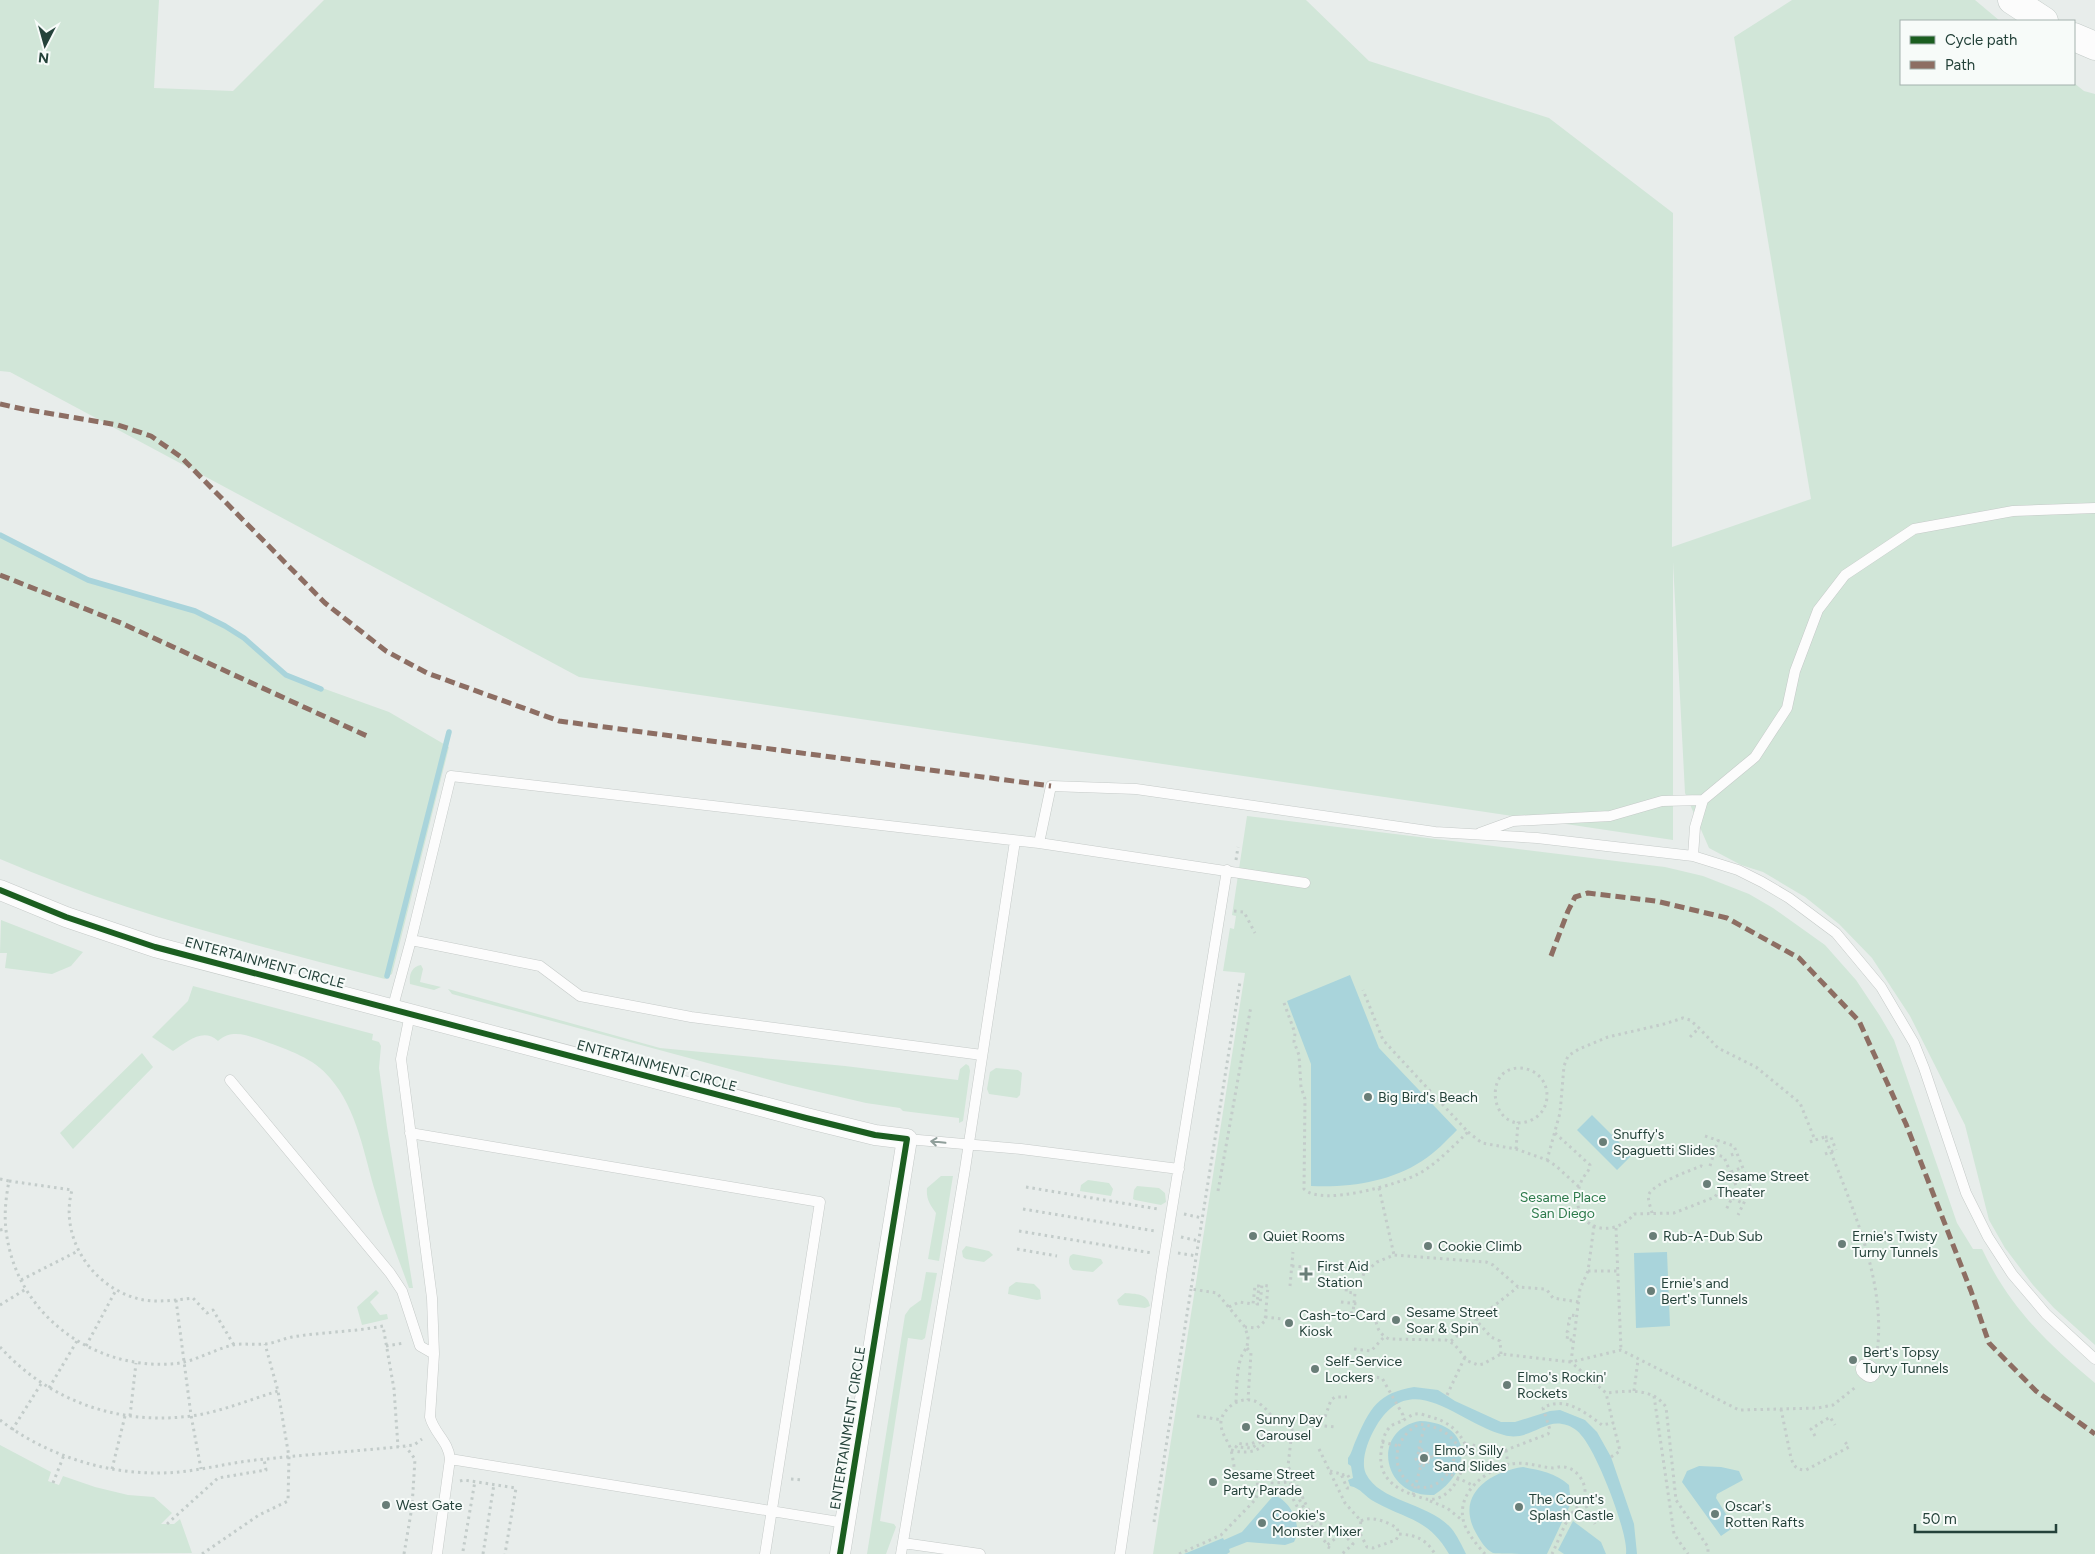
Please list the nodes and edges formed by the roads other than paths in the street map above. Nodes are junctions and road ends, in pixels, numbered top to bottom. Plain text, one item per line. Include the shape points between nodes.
1 (2012, 0) edge
2 (2042, 20) edge
3 (2075, 36) edge
4 (2095, 46) edge
5 (2095, 508) edge
6 (1703, 800) junction
7 (1474, 835) junction
8 (1015, 841) junction
9 (1039, 843) junction
10 (1693, 856) junction
11 (1227, 870) junction
12 (1305, 883) dead end
13 (0, 890) edge
14 (411, 940) junction
15 (401, 1012) junction
16 (982, 1055) junction
17 (230, 1080) dead end
18 (410, 1133) junction
19 (907, 1139) junction
20 (968, 1145) junction
21 (1179, 1169) junction
22 (434, 1354) junction
23 (2095, 1359) edge
24 (450, 1459) junction
25 (772, 1511) junction
26 (845, 1523) junction
27 (903, 1543) junction
28 (437, 1554) edge
29 (765, 1554) edge
30 (840, 1554) edge
31 (893, 1554) edge
32 (901, 1554) edge
33 (980, 1554) edge
34 (1120, 1554) edge

1 - 2 street
3 - 4 street
5 - 6 lane via 2013,511 1914,529 1845,575 1818,610 1794,671 1787,708 1755,757
6 - 7 lane via 1662,801 1610,816 1513,821
6 - 10 lane via 1695,827
7 - 9 lane via 1136,789 1051,786
7 - 10 lane via 1546,838
8 - 9 lane
8 - 14 lane via 451,776
8 - 16 lane
9 - 11 lane
10 - 23 lane via 1738,870 1811,912 1836,932 1881,987 1914,1043 1966,1193 1988,1237 2012,1274 2046,1314
11 - 12 lane
11 - 21 lane
13 - 15 street, ENTERTAINMENT CIRCLE via 155,947
14 - 15 lane
14 - 16 lane via 540,966 580,996 691,1017
15 - 18 lane via 401,1059
15 - 19 street, ENTERTAINMENT CIRCLE via 843,1127
16 - 20 lane
17 - 22 lane via 390,1274 402,1291 420,1346
18 - 22 lane via 430,1274
18 - 25 lane via 820,1202
20 -> 19 lane
19 - 26 street, ENTERTAINMENT CIRCLE
20 - 21 lane
20 - 27 lane
21 - 34 lane
22 - 24 lane via 430,1417 448,1447
24 - 25 lane
24 - 28 lane
25 - 26 lane
25 - 29 lane
26 - 30 street, ENTERTAINMENT CIRCLE
27 - 31 lane
27 - 32 lane
27 - 33 lane

